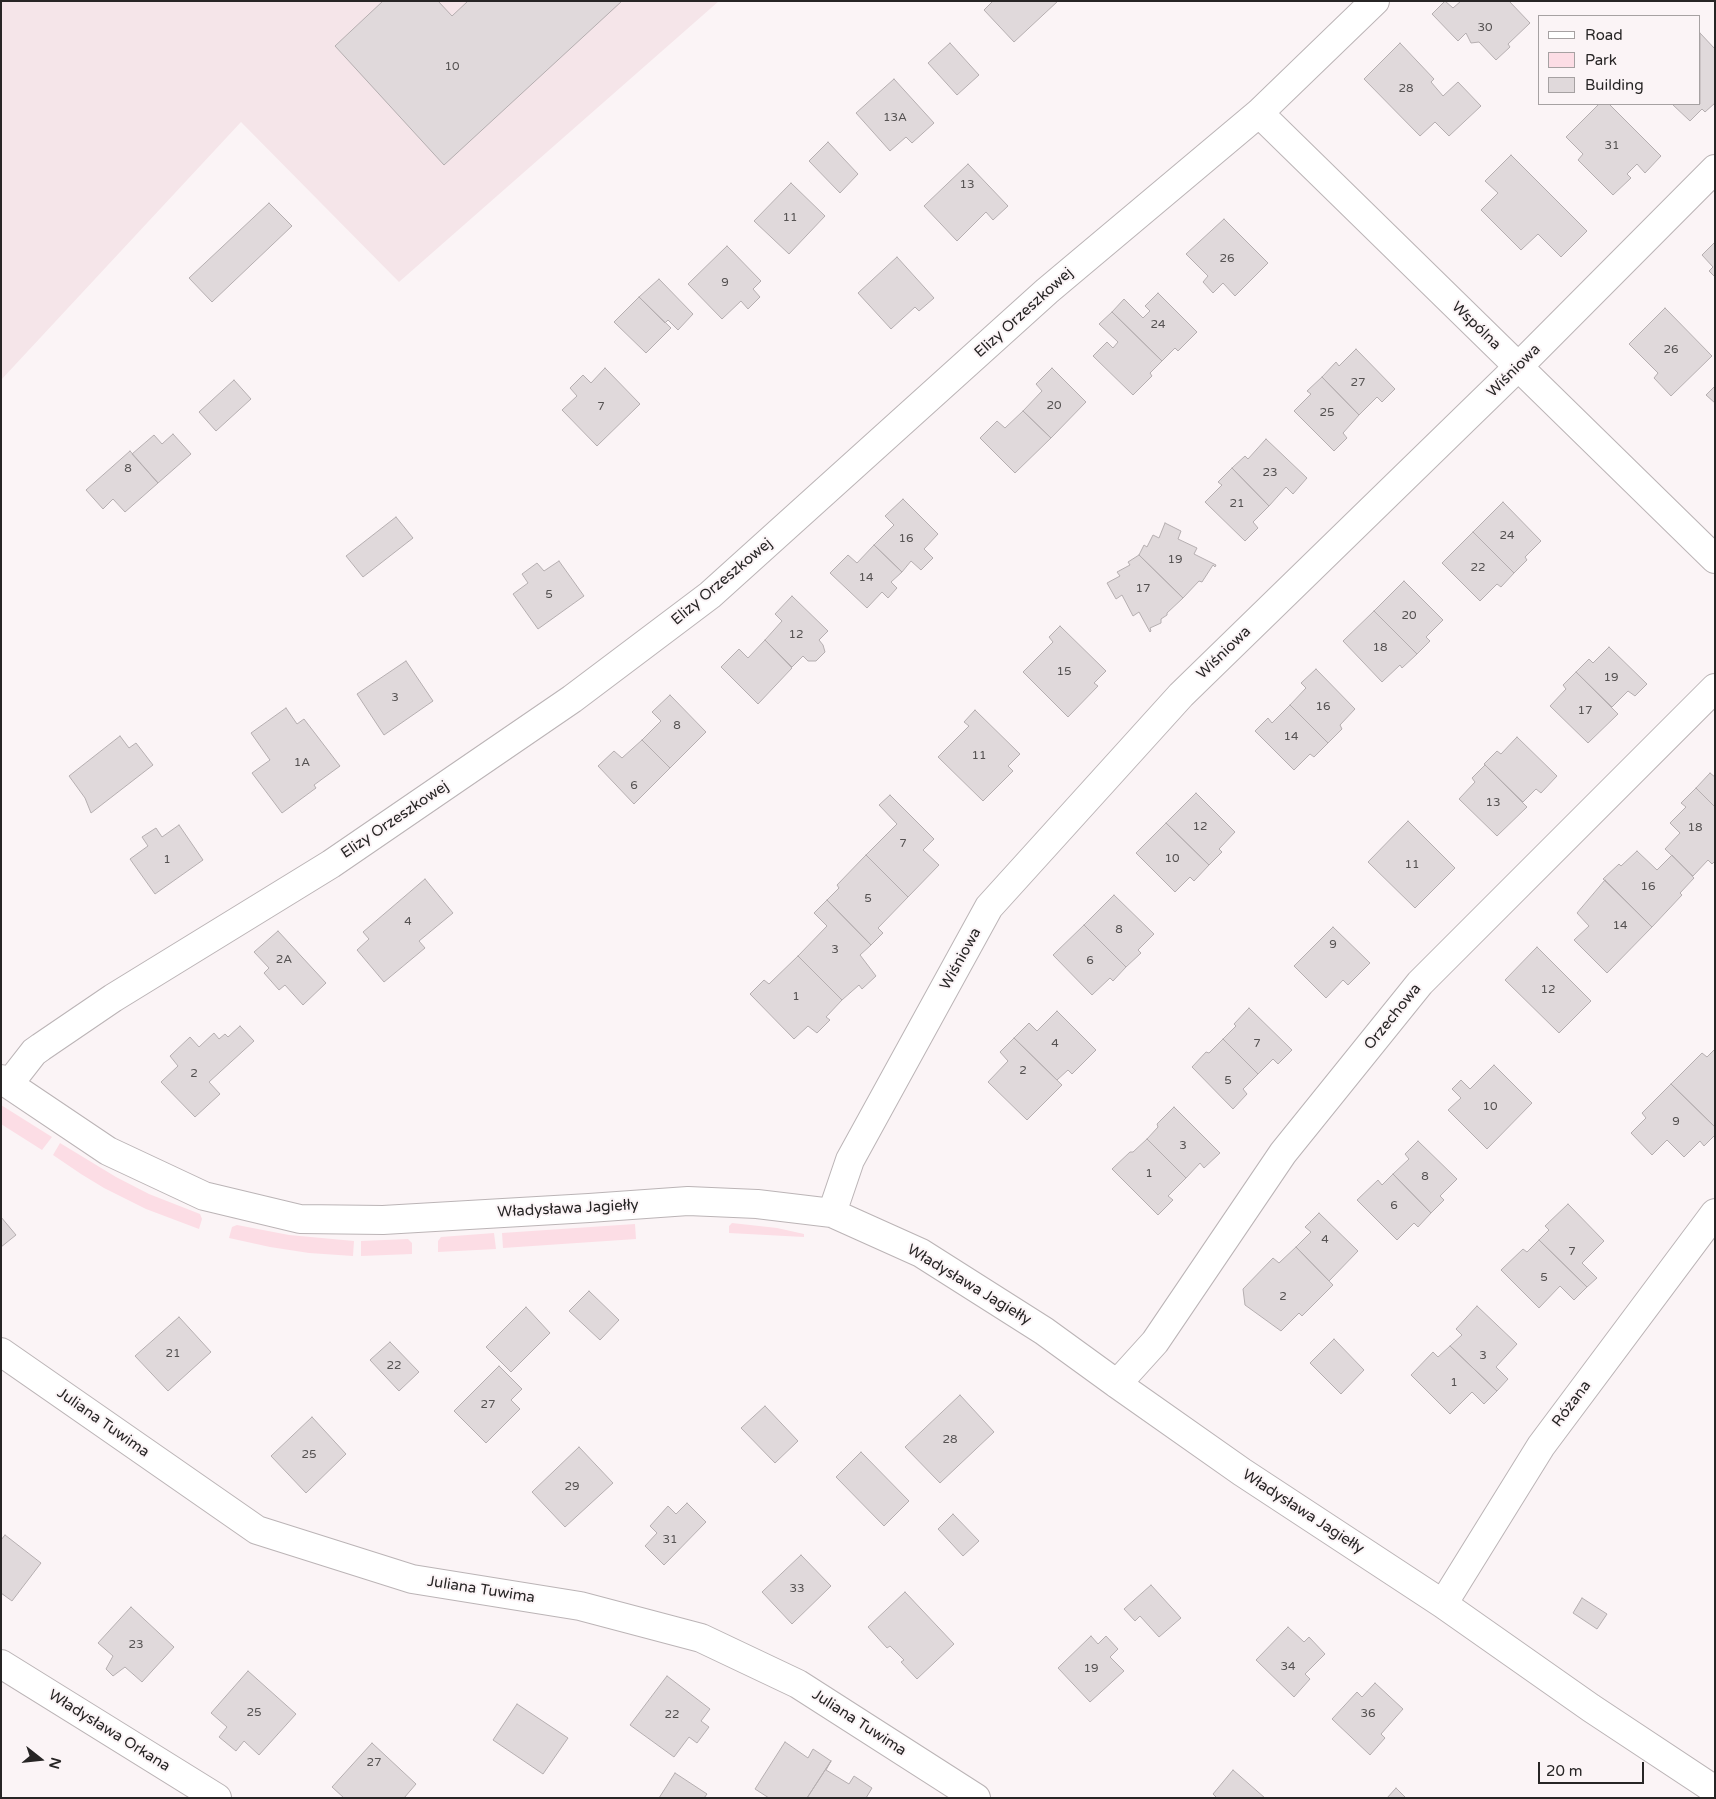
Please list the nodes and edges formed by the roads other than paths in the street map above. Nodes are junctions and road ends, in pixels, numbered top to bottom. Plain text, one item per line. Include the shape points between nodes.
1 (1375, 1) edge
2 (1259, 113) junction
3 (1715, 169) edge
4 (1518, 367) junction
5 (1715, 559) edge
6 (1715, 688) edge
7 (5, 1082) edge
8 (832, 1213) junction
9 (1715, 1213) edge
10 (1, 1352) edge
11 (1117, 1384) junction
12 (1443, 1604) junction
13 (1, 1664) edge
14 (1715, 1790) edge
15 (217, 1798) edge
16 (976, 1798) edge

1 - 2 street, Elizy Orzeszkowej
2 - 4 street, Wspólna
2 - 7 street, Elizy Orzeszkowej via 1047,291 710,595 572,699 331,864 113,998 41,1047
3 - 4 street, Wiśniowa
4 - 5 street, Wspólna
4 - 8 street, Wiśniowa via 1181,695 989,907 850,1160
6 - 11 street, Orzechowa via 1420,983 1283,1153 1155,1342
7 - 8 street, Władysława Jagiełły via 108,1152 204,1196 300,1219 383,1220 688,1201 757,1204
8 - 11 street, Władysława Jagiełły via 921,1253 1044,1330
9 - 12 street, Różana via 1541,1446
10 - 16 street, Juliana Tuwima via 257,1530 412,1579 580,1606 701,1638 798,1684
11 - 12 street, Władysława Jagiełły via 1242,1472
12 - 14 street, Władysława Jagiełły
13 - 15 street, Władysława Orkana

